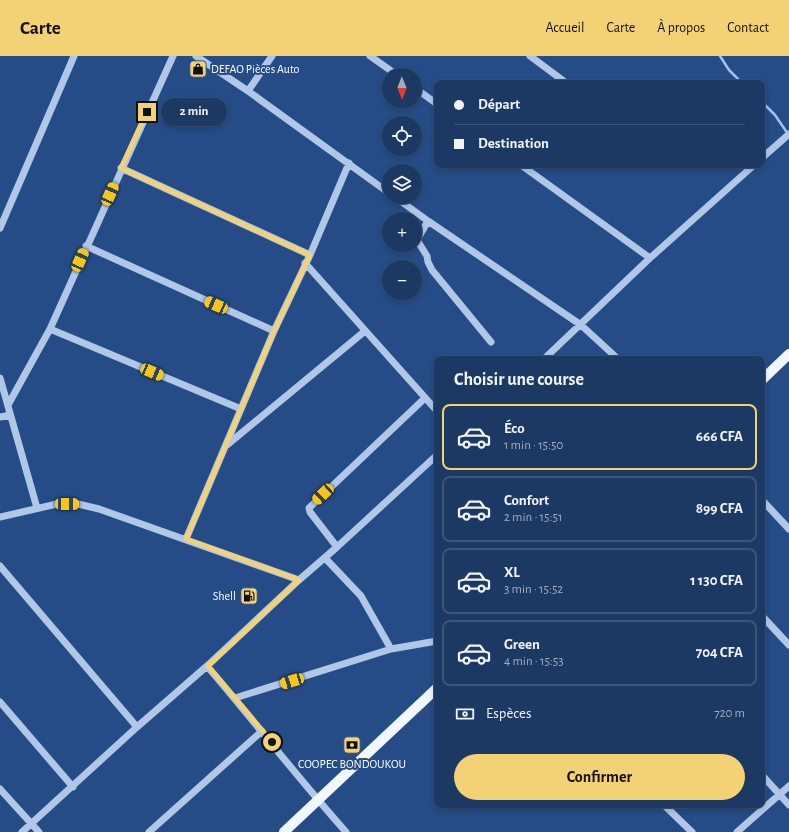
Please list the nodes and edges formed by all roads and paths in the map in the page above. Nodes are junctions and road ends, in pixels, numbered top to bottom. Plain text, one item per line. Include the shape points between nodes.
1 (74, 56) edge
2 (173, 56) edge
3 (196, 56) edge
4 (272, 56) edge
5 (370, 56) edge
6 (530, 56) edge
7 (386, 68) edge
8 (562, 80) edge
9 (248, 90) junction
10 (422, 93) edge
11 (434, 102) edge
12 (789, 134) edge
13 (765, 155) edge
14 (349, 163) junction
15 (121, 168) junction
16 (525, 168) edge
17 (751, 168) edge
18 (382, 188) edge
19 (405, 204) edge
20 (428, 221) junction
21 (0, 228) edge
22 (86, 246) junction
23 (310, 255) junction
24 (650, 258) junction
25 (305, 263) junction
26 (581, 325) junction
27 (50, 329) junction
28 (274, 331) junction
29 (366, 331) junction
30 (491, 342) dead end
31 (789, 354) edge
32 (547, 356) edge
33 (615, 356) edge
34 (765, 377) edge
35 (0, 378) edge
36 (425, 398) junction
37 (8, 405) junction
38 (434, 408) edge
39 (241, 409) junction
40 (10, 414) junction
41 (0, 417) edge
42 (225, 447) junction
43 (434, 458) edge
44 (765, 503) edge
45 (37, 508) junction
46 (0, 517) edge
47 (789, 529) edge
48 (186, 539) junction
49 (337, 547) junction
50 (325, 558) junction
51 (0, 566) edge
52 (299, 580) junction
53 (765, 619) edge
54 (434, 642) edge
55 (789, 645) edge
56 (391, 649) junction
57 (208, 666) junction
58 (434, 691) edge
59 (235, 698) junction
60 (0, 702) edge
61 (137, 727) junction
62 (262, 731) junction
63 (765, 778) edge
64 (789, 786) edge
65 (73, 787) junction
66 (0, 789) edge
67 (780, 795) junction
68 (318, 800) junction
69 (789, 805) edge
70 (667, 808) edge
71 (765, 808) edge
72 (765, 808) edge
73 (31, 824) junction
74 (22, 832) edge
75 (39, 832) edge
76 (149, 832) edge
77 (284, 832) edge
78 (346, 832) edge
79 (692, 832) edge
80 (737, 832) edge

1 - 21 street
2 - 15 street
3 - 9 street
4 - 9 street
5 - 7 street
6 - 8 street
9 - 14 street
10 - 11 street
12 - 13 street
14 - 18 street
14 - 23 street
15 - 22 street
15 - 23 street
16 - 24 street
17 - 24 street
19 - 20 street
20 - 26 street
20 - 30 street via 417,240 432,270
22 - 27 street
22 - 28 street
23 - 25 street
24 - 26 street
25 - 28 street
25 - 29 street
26 - 32 street
26 - 33 street
27 - 37 street
27 - 39 street
28 - 39 street
29 - 36 street
29 - 42 street
31 - 34 main road
35 - 37 street
36 - 38 street
36 - 49 street via 309,508
37 - 40 street
39 - 42 street
40 - 41 street
40 - 45 street
42 - 48 street
43 - 49 street
44 - 47 street
45 - 46 street
45 - 48 street via 57,504 78,504
48 - 52 street
49 - 50 street
50 - 52 street
50 - 56 street via 360,596
51 - 61 street
52 - 57 street
53 - 55 street
54 - 56 street
56 - 59 street
57 - 59 street
57 - 61 street
58 - 68 main road
59 - 62 street
60 - 65 street
61 - 65 street
62 - 68 street
62 - 76 street
63 - 67 street
64 - 67 street
65 - 73 street
66 - 73 street
67 - 69 street
67 - 71 street
68 - 77 main road
68 - 78 street
70 - 79 street
72 - 80 street
73 - 74 street
73 - 75 street

